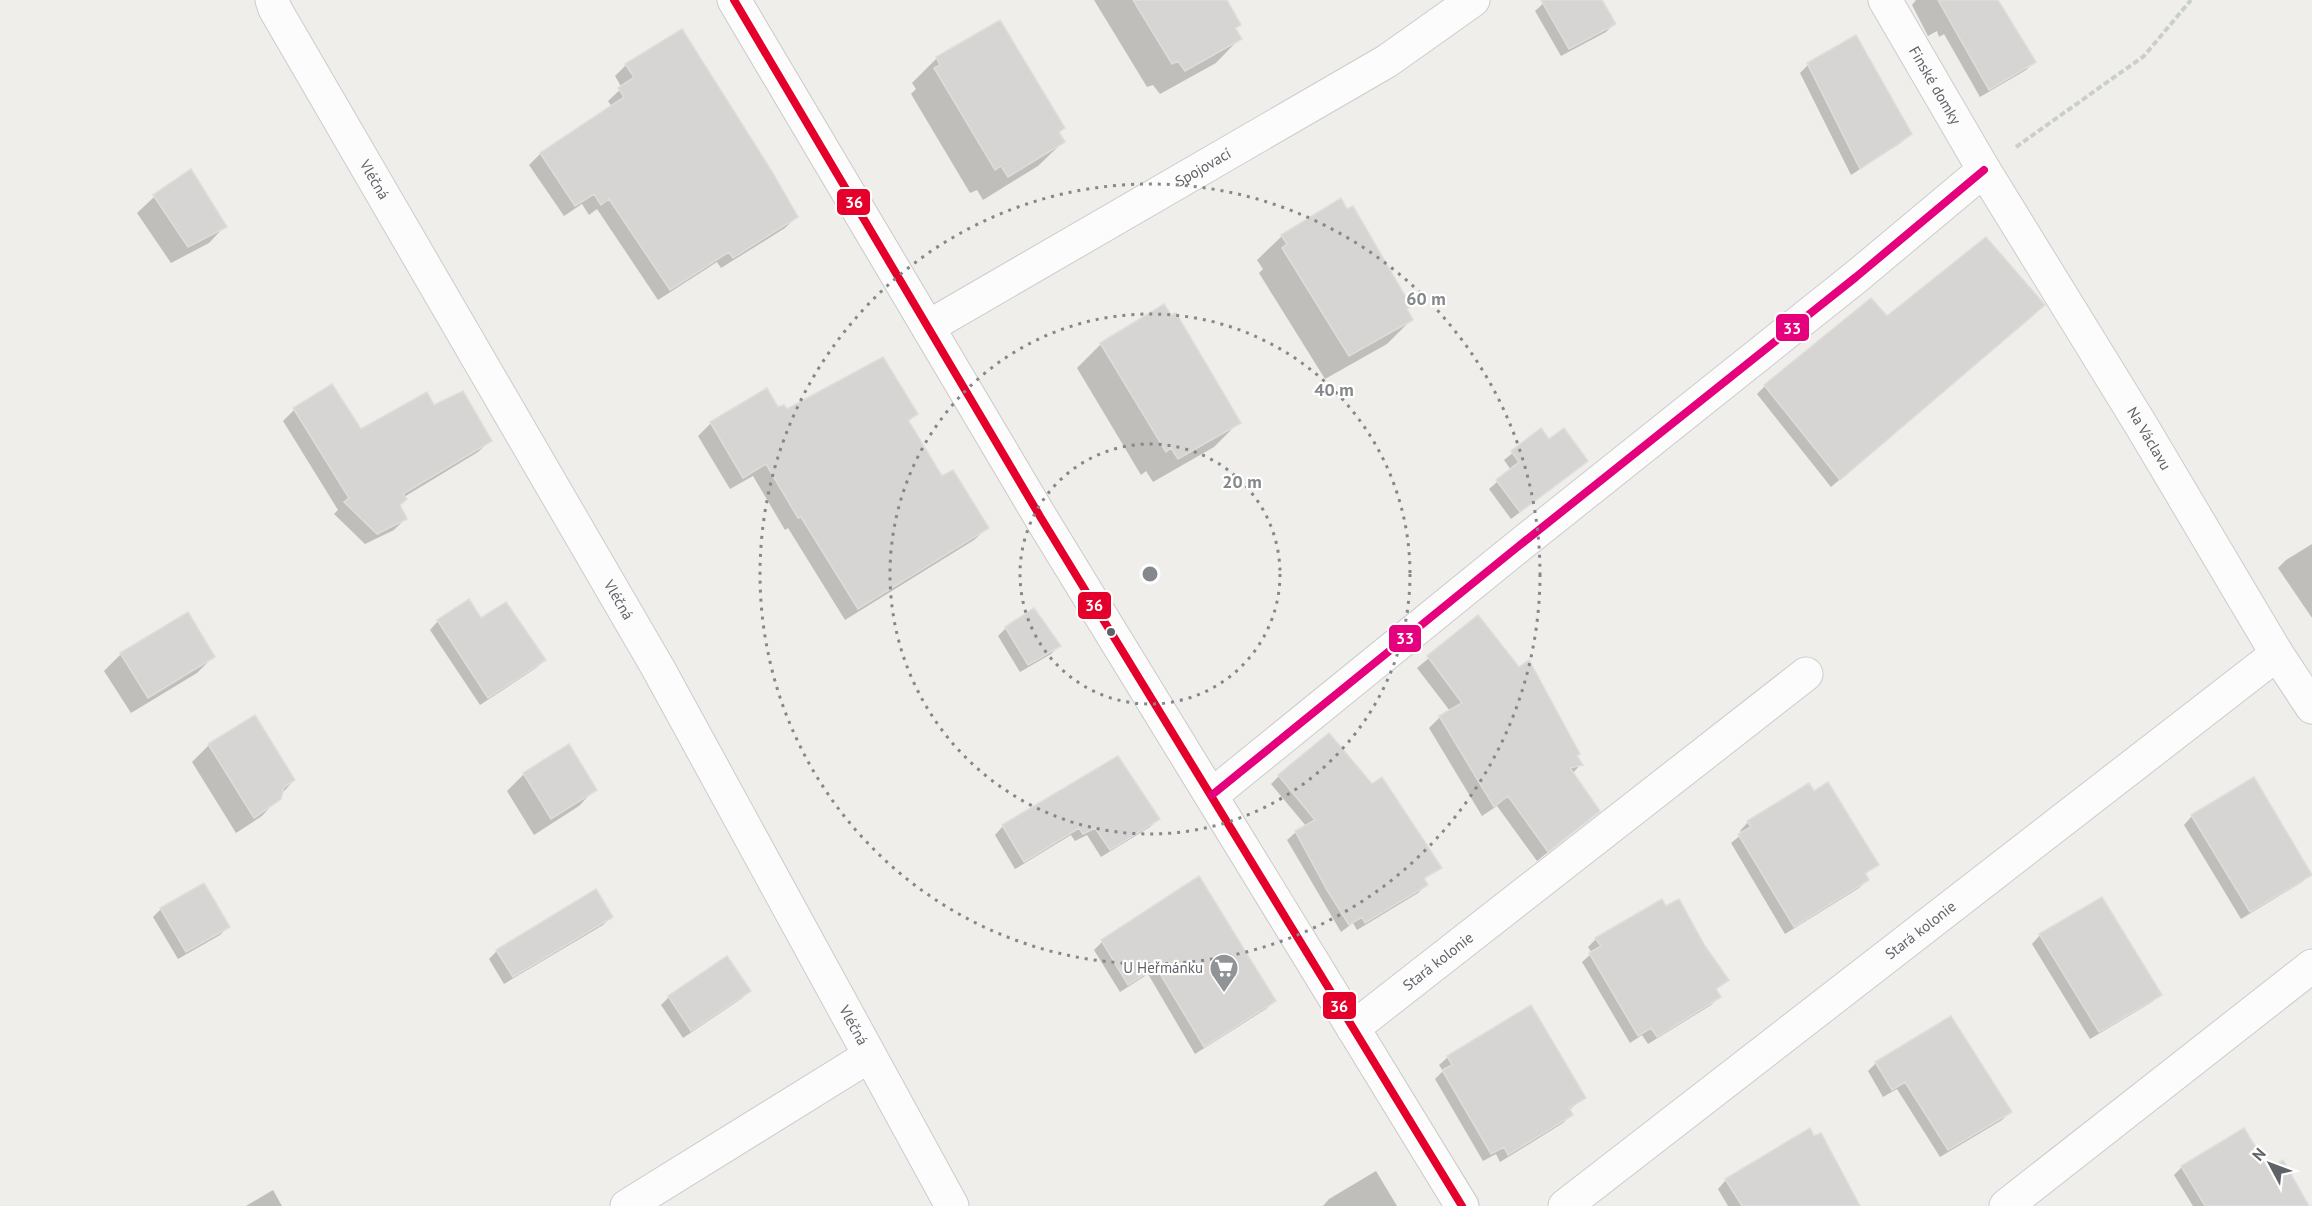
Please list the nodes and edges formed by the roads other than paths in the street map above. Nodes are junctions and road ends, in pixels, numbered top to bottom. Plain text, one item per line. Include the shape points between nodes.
1 (272, 0) edge
2 (734, 0) edge
3 (1473, 0) edge
4 (1885, 0) edge
5 (1984, 170) junction
6 (928, 327) junction
7 (2277, 654) junction
8 (1806, 674) dead end
9 (2312, 706) edge
10 (1212, 795) junction
11 (2312, 966) edge
12 (1353, 1028) junction
13 (868, 1056) junction
14 (627, 1206) edge
15 (952, 1206) edge
16 (1462, 1206) edge
17 (1564, 1206) edge
18 (2006, 1206) edge

1 - 13 street, Vléčná via 658,668
2 - 6 street
3 - 6 street, Spojovací via 1387,61
4 - 5 street, Finské domky
5 - 7 street, Na Václavu
5 - 10 street
6 - 10 street
7 - 9 street, Na Václavu
7 - 17 street, Stará kolonie
8 - 12 street, Stará kolonie
10 - 12 street
11 - 18 street
12 - 16 street
13 - 14 street
13 - 15 street, Vléčná

